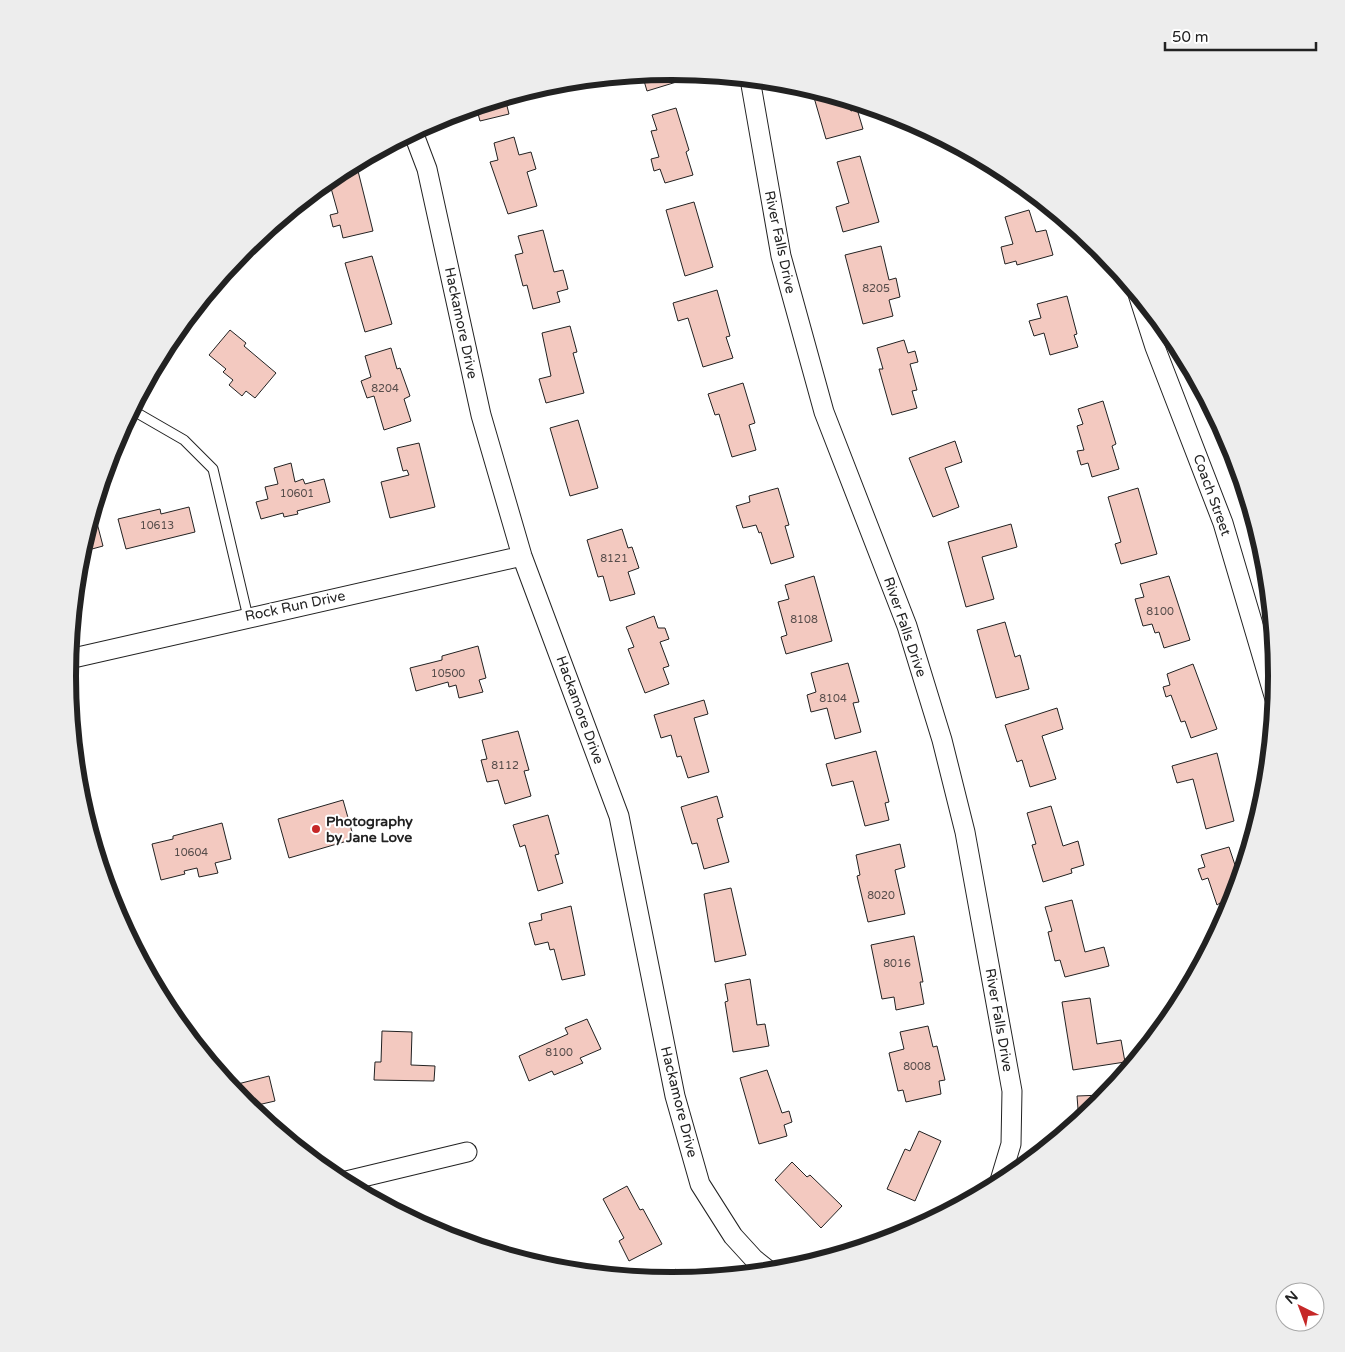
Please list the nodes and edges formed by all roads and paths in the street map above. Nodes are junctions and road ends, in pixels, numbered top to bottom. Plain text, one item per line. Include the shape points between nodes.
1 (751, 85) edge
2 (415, 138) edge
3 (1143, 309) edge
4 (137, 413) edge
5 (522, 556) junction
6 (248, 617) junction
7 (77, 657) edge
8 (1269, 678) edge
9 (467, 1152) dead end
10 (1002, 1173) edge
11 (353, 1179) edge
12 (761, 1265) edge

1 - 10 street, River Falls Drive via 780,256 821,403 906,626 942,740 965,832 1012,1091 1011,1144
2 - 5 street, Hackamore Drive via 427,169 481,414
3 - 8 street, Coach Street via 1223,523
4 - 6 lane via 184,440 213,469
5 - 6 street, Rock Run Drive
5 - 12 street, Hackamore Drive via 619,816 675,1096 700,1184 733,1236
6 - 7 street, Rock Run Drive
9 - 11 street

